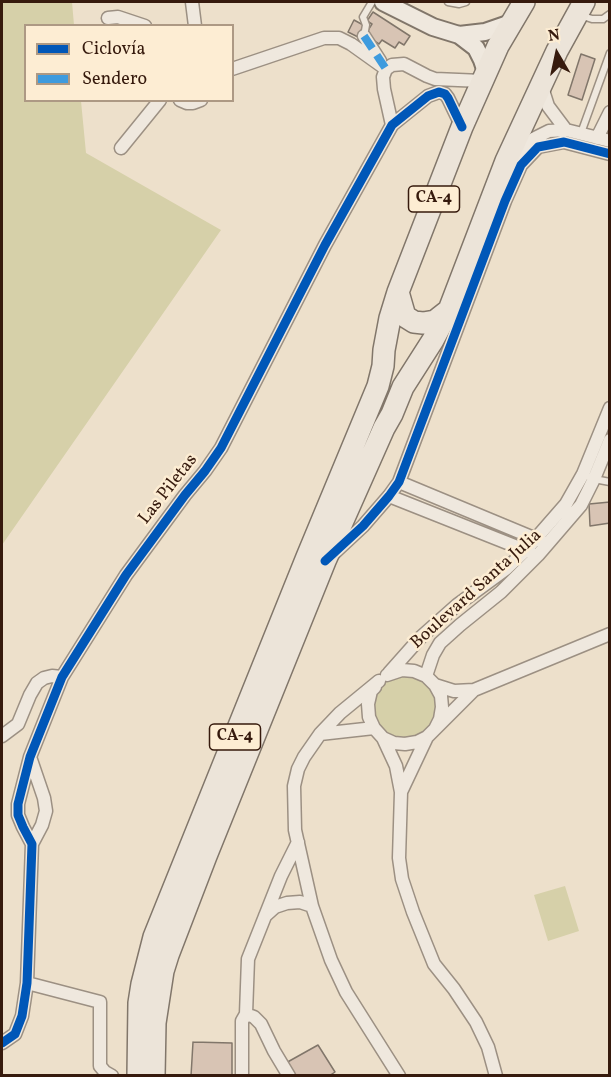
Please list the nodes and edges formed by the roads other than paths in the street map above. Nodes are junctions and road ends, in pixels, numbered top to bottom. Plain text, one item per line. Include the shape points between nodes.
1 (192, 2) edge
2 (372, 2) edge
3 (383, 2) edge
4 (448, 2) edge
5 (466, 2) edge
6 (524, 2) edge
7 (581, 7) edge
8 (609, 14) edge
9 (108, 18) dead end
10 (511, 23) junction
11 (139, 24) edge
12 (195, 24) edge
13 (459, 35) junction
14 (364, 36) joint
15 (609, 53) edge
16 (234, 68) edge
17 (386, 69) junction
18 (427, 76) junction
19 (484, 76) junction
20 (541, 84) junction
21 (158, 102) edge
22 (421, 102) junction
23 (609, 112) edge
24 (392, 125) junction
25 (462, 127) junction
26 (566, 130) junction
27 (580, 134) junction
28 (603, 140) edge
29 (121, 148) dead end
30 (609, 154) edge
31 (506, 161) junction
32 (468, 258) junction
33 (398, 292) junction
34 (471, 293) junction
35 (449, 310) junction
36 (609, 408) edge
37 (609, 440) edge
38 (589, 477) junction
39 (399, 482) junction
40 (609, 482) edge
41 (389, 496) junction
42 (542, 541) junction
43 (525, 551) junction
44 (538, 555) junction
45 (325, 561) junction
46 (609, 634) edge
47 (62, 677) junction
48 (384, 677) junction
49 (431, 681) junction
50 (474, 690) junction
51 (379, 733) junction
52 (431, 733) junction
53 (320, 734) junction
54 (2, 736) edge
55 (30, 757) junction
56 (401, 792) junction
57 (297, 842) junction
58 (32, 844) junction
59 (312, 906) junction
60 (264, 916) junction
61 (27, 983) junction
62 (246, 1014) junction
63 (2, 1043) edge
64 (112, 1076) edge
65 (138, 1076) edge
66 (154, 1076) edge
67 (242, 1076) edge
68 (289, 1076) edge
69 (399, 1076) edge
70 (496, 1076) edge

1 - 12 street
2 - 14 lane via 363,17
3 - 13 main road via 404,9 433,27
4 - 5 lane
6 - 10 highway, CA-4
7 - 8 lane via 586,18 603,19
7 - 20 highway, CA-4
9 - 11 street
10 - 13 main road
10 - 19 highway, CA-4
13 - 19 main road via 476,48
14 - 17 street
15 - 27 lane
16 - 17 street via 324,38 339,38
17 - 18 street via 404,64
17 - 24 street via 384,89
18 - 19 street
18 - 22 street
19 - 25 highway, CA-4
20 - 26 street via 548,106
20 - 31 highway, CA-4
21 - 29 street
22 - 24 street, Las Piletas
22 - 25 street, Las Piletas via 435,93 445,94
23 - 28 street
24 - 47 street, Las Piletas via 325,245 221,448 126,575
25 - 33 highway, CA-4
26 - 27 street
26 - 31 street via 549,131 535,138
27 - 28 street
30 - 34 street via 564,142 538,147 521,165
31 - 32 highway, CA-4
32 - 34 highway
32 - 35 highway, CA-4
33 - 35 highway via 406,317 414,321 435,321
33 - 65 highway, CA-4 via 378,386 154,937 139,1003
34 - 39 street
35 - 45 highway, CA-4 via 403,387
36 - 38 street
37 - 38 street
38 - 40 lane
38 - 42 street via 581,505
39 - 41 street
39 - 42 street
41 - 43 street
41 - 45 street
42 - 43 street, Boulevard Santa Julia
42 - 44 street
43 - 44 street
43 - 48 street, Boulevard Santa Julia via 421,637
44 - 49 street via 440,643 433,655
45 - 66 highway, CA-4 via 168,955 155,1023
46 - 50 street
47 - 54 street via 52,676 37,683 18,724
47 - 55 street, Las Piletas
48 - 49 street via 402,670 414,671
48 - 51 street via 371,691 368,704 369,717
48 - 53 street
49 - 50 street via 454,691
49 - 52 street via 441,696 442,707 441,719
50 - 52 street
51 - 52 street via 405,744
51 - 53 street
51 - 56 street via 396,766
52 - 56 street
53 - 57 street via 304,757 294,786
55 - 58 street, Las Piletas via 18,815
55 - 58 street, Las Piletas via 46,811
56 - 70 street via 399,858 413,912 434,964 476,1022
57 - 59 street
57 - 60 street
58 - 61 street, Las Piletas
59 - 60 street via 287,903
59 - 69 street via 330,960 346,992
60 - 62 street via 248,959
61 - 63 street, Las Piletas via 15,1034
61 - 64 street via 100,1002 100,1066
62 - 67 street via 242,1021
62 - 68 street via 261,1024

